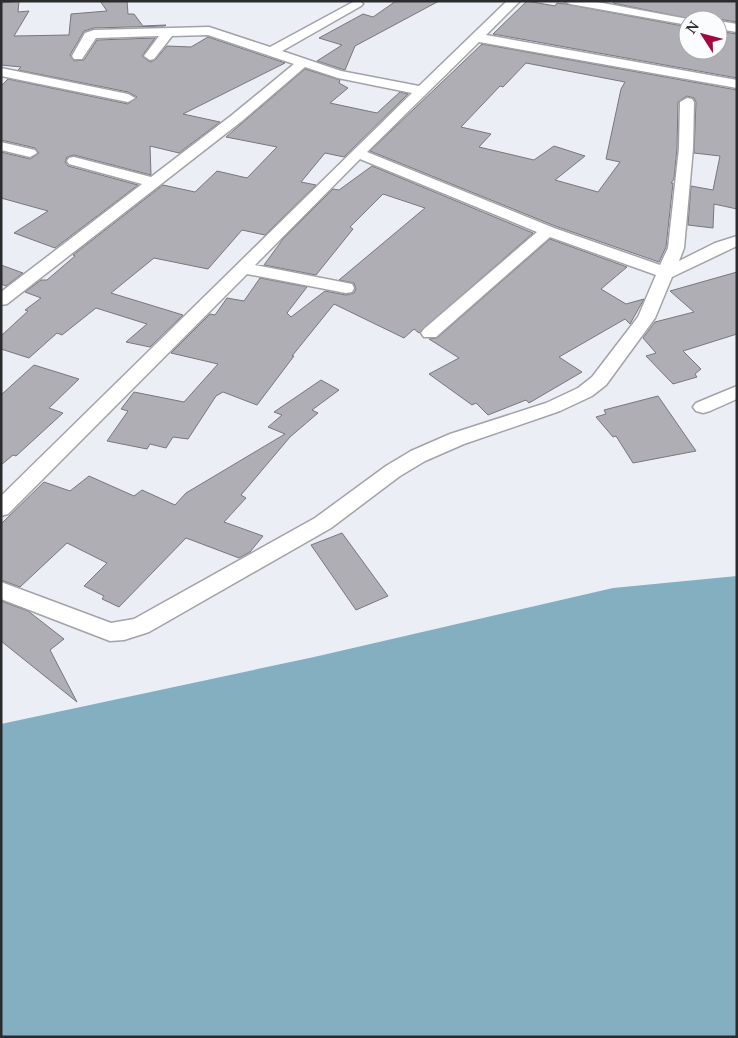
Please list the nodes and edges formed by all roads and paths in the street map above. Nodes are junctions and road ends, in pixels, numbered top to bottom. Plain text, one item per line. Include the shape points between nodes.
1 (514, 1) edge
2 (570, 1) edge
3 (357, 4) dead end
4 (678, 19) edge
5 (169, 30) junction
6 (478, 38) junction
7 (272, 51) junction
8 (78, 56) dead end
9 (150, 56) dead end
10 (304, 62) junction
11 (1, 72) edge
12 (737, 84) edge
13 (423, 90) junction
14 (128, 98) dead end
15 (687, 102) dead end
16 (1, 146) edge
17 (30, 153) dead end
18 (358, 153) junction
19 (74, 161) dead end
20 (153, 182) junction
21 (548, 231) junction
22 (737, 241) edge
23 (244, 268) junction
24 (667, 273) junction
25 (346, 288) dead end
26 (1, 300) edge
27 (430, 333) dead end
28 (737, 392) edge
29 (703, 407) dead end
30 (1, 509) edge
31 (1, 590) edge

1 - 6 street
2 - 4 street
3 - 7 street
5 - 7 street via 209,31
5 - 8 street via 94,34 89,36
5 - 9 street
6 - 12 street
6 - 13 street
7 - 10 street
10 - 13 street via 338,74
10 - 20 street
11 - 14 street
13 - 18 street
15 - 24 street via 676,248
16 - 17 street
18 - 21 street
18 - 23 street
19 - 20 street
20 - 26 street
21 - 24 street
21 - 27 street
22 - 24 street
23 - 25 street
23 - 30 street
24 - 31 street via 646,318 599,381 584,392 553,407 457,439 418,456 393,470 323,523 141,626 110,632
28 - 29 street

